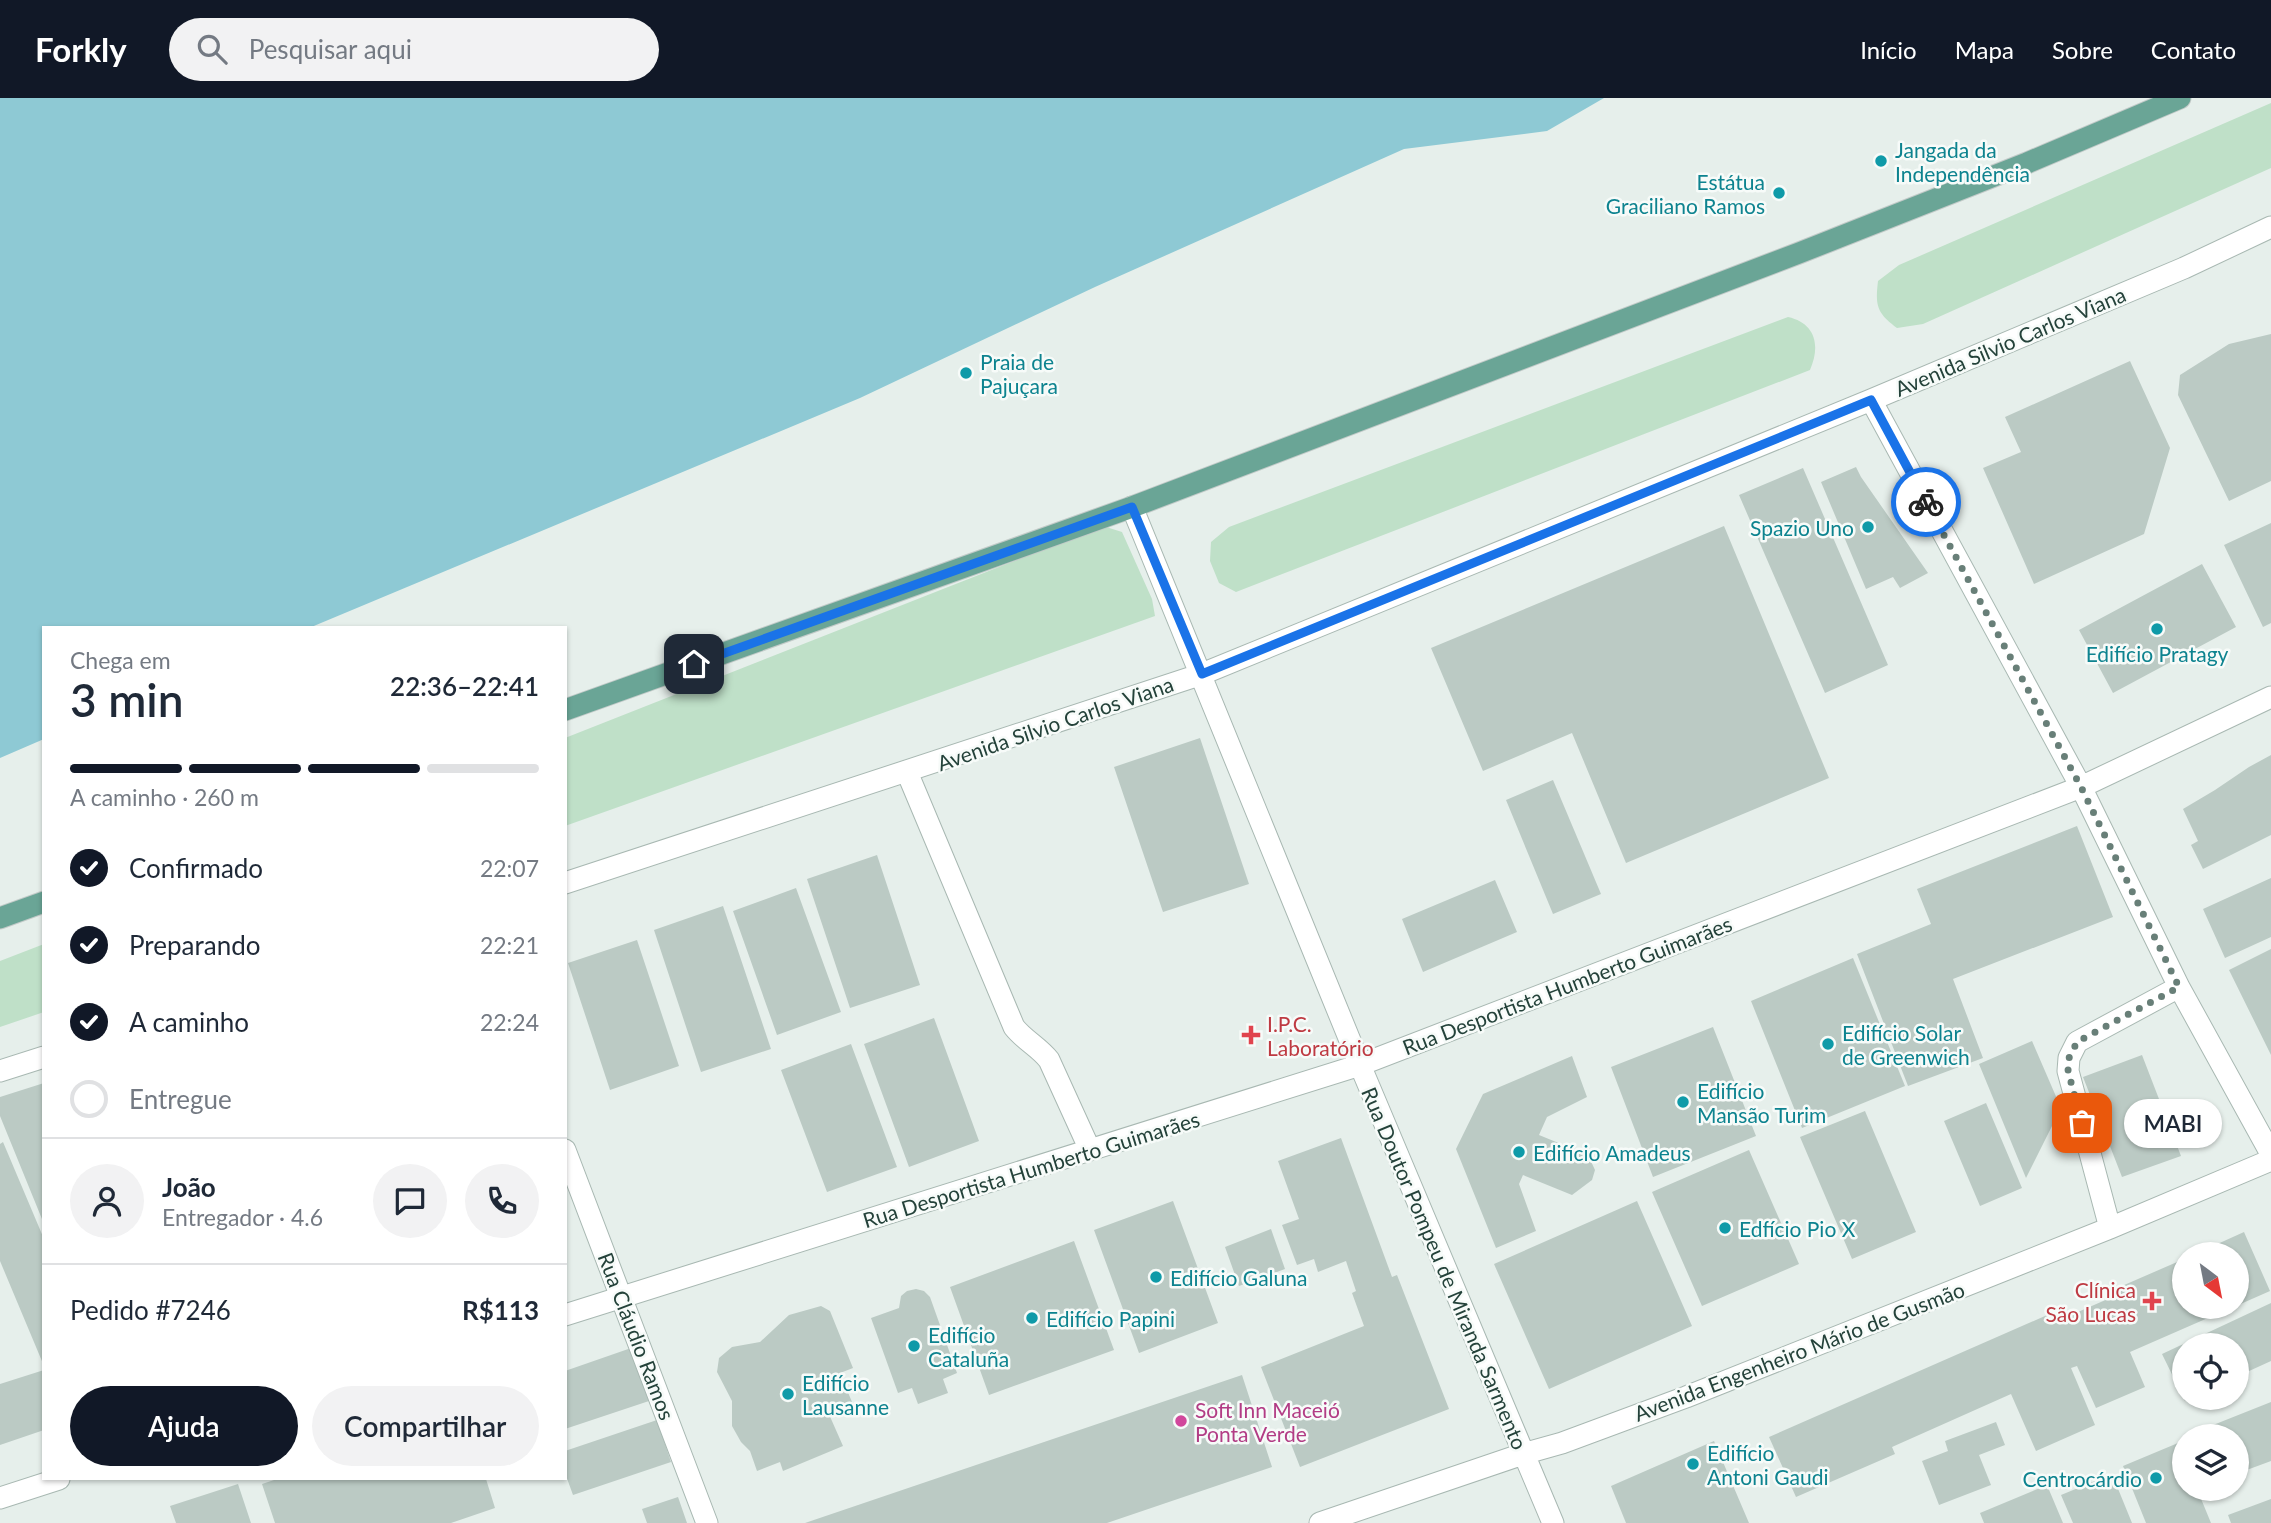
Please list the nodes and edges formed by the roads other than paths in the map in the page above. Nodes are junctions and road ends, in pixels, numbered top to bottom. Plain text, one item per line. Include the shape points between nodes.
1 (2180, 98) edge
2 (2271, 227) edge
3 (1871, 400) junction
4 (1132, 507) junction
5 (1202, 674) junction
6 (2271, 697) edge
7 (567, 709) edge
8 (907, 772) junction
9 (2081, 787) junction
10 (567, 883) edge
11 (42, 903) edge
12 (0, 918) edge
13 (2179, 987) junction
14 (42, 1058) edge
15 (1360, 1065) junction
16 (0, 1071) edge
17 (1090, 1150) junction
18 (2271, 1154) edge
19 (567, 1155) edge
20 (2271, 1160) edge
21 (2110, 1228) junction
22 (622, 1297) junction
23 (567, 1314) edge
24 (1523, 1454) junction
25 (56, 1480) edge
26 (0, 1498) edge
27 (707, 1523) edge
28 (1320, 1523) edge
29 (1553, 1523) edge

1 - 4 main road via 1799,253
2 - 3 street, Avenida Silvio Carlos Viana
3 - 5 street, Avenida Silvio Carlos Viana
3 - 9 street
4 - 5 street, Rua Doutor Pompeu de Miranda Sarmento
4 - 7 main road
5 - 8 street, Avenida Silvio Carlos Viana
5 - 15 street, Rua Doutor Pompeu de Miranda Sarmento
6 - 9 street, Rua Desportista Humberto Guimarães
8 - 10 street, Avenida Silvio Carlos Viana
8 - 17 street via 1014,1027 1049,1059
9 - 13 street
9 - 15 street, Rua Desportista Humberto Guimarães
11 - 12 main road
13 - 18 street
13 - 21 street via 2077,1042 2069,1058 2068,1071
14 - 16 street
15 - 17 street, Rua Desportista Humberto Guimarães
15 - 24 street, Rua Doutor Pompeu de Miranda Sarmento
17 - 22 street, Rua Desportista Humberto Guimarães
19 - 22 street, Rua Cláudio Ramos
20 - 21 street, Avenida Engenheiro Mário de Gusmão
21 - 24 street, Avenida Engenheiro Mário de Gusmão via 1686,1397
22 - 23 street, Rua Desportista Humberto Guimarães
22 - 27 street, Rua Cláudio Ramos
24 - 28 street, Avenida Engenheiro Mário de Gusmão
24 - 29 street, Rua Doutor Pompeu de Miranda Sarmento
25 - 26 street

